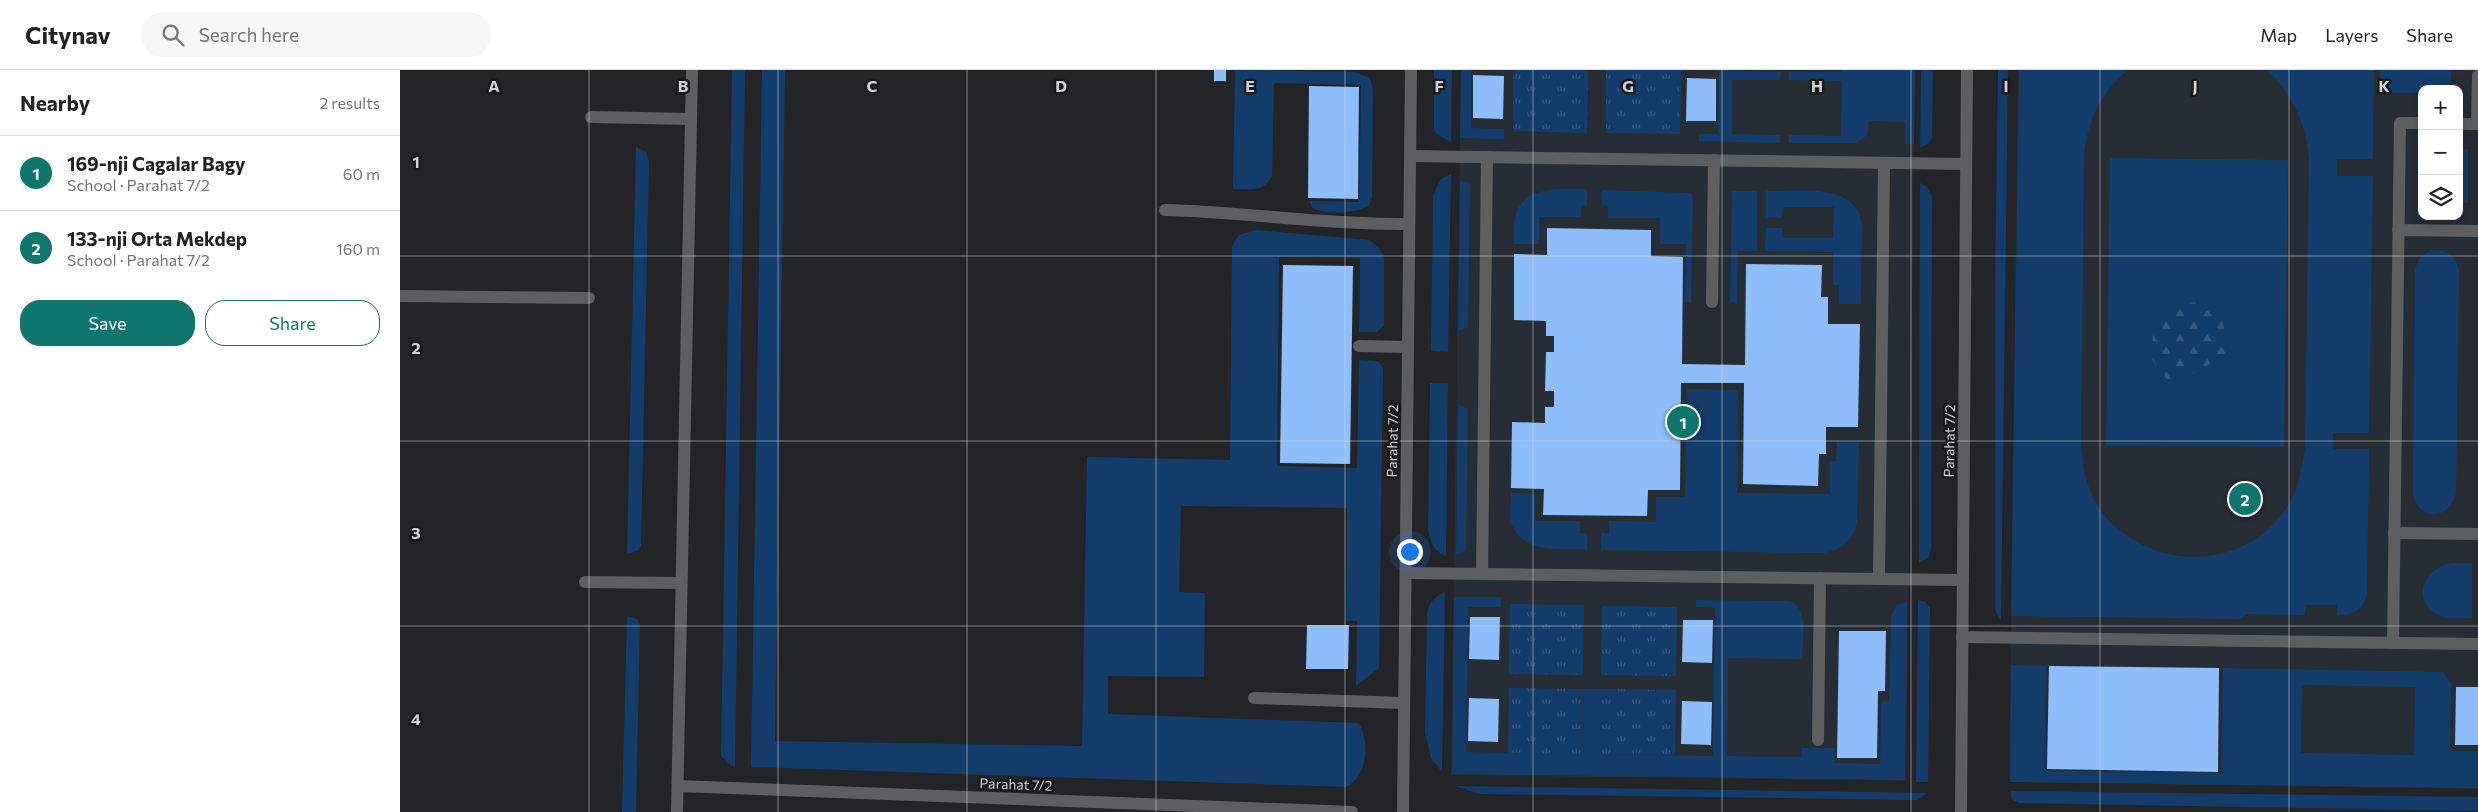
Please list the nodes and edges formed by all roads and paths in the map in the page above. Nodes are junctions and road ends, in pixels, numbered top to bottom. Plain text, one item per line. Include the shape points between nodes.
1 (692, 70) edge
2 (1411, 70) edge
3 (1967, 70) edge
4 (2478, 76) edge
5 (591, 117) dead end
6 (691, 119) junction
7 (2418, 123) edge
8 (2463, 124) edge
9 (2478, 124) edge
10 (1410, 156) junction
11 (1488, 157) junction
12 (1714, 160) junction
13 (1884, 163) junction
14 (1966, 164) junction
15 (1165, 210) dead end
16 (1409, 224) junction
17 (2398, 230) junction
18 (2478, 231) edge
19 (400, 296) edge
20 (589, 298) dead end
21 (1712, 302) dead end
22 (1360, 346) dead end
23 (1408, 347) junction
24 (2394, 533) junction
25 (2478, 534) edge
26 (1406, 572) junction
27 (1482, 574) junction
28 (1820, 578) junction
29 (1879, 579) junction
30 (1963, 580) junction
31 (585, 582) dead end
32 (682, 583) junction
33 (1962, 637) junction
34 (2392, 643) junction
35 (2478, 644) edge
36 (1254, 698) dead end
37 (1404, 704) junction
38 (1818, 740) dead end
39 (678, 786) junction
40 (1070, 807) edge
41 (677, 812) edge
42 (1352, 812) edge
43 (1403, 812) edge
44 (1961, 812) edge

1 - 6 street
2 - 10 street, Parahat 7/2
3 - 14 street, Parahat 7/2
4 - 9 street
5 - 6 street
6 - 32 street
7 - 17 street via 2400,123
8 - 9 street
10 - 11 street
10 - 16 street, Parahat 7/2
11 - 12 street
11 - 27 street
12 - 13 street
12 - 21 street
13 - 14 street
13 - 29 street
14 - 30 street, Parahat 7/2
15 - 16 street via 1226,211 1358,224
16 - 23 street, Parahat 7/2
17 - 18 street
17 - 24 street
19 - 20 street
22 - 23 street
23 - 26 street, Parahat 7/2
24 - 25 street
24 - 34 street
26 - 27 street
26 - 37 street, Parahat 7/2
27 - 28 street
28 - 29 street
28 - 38 street
29 - 30 street
30 - 33 street, Parahat 7/2
31 - 32 street
32 - 39 street
33 - 34 street
33 - 44 street, Parahat 7/2
34 - 35 street
36 - 37 street
37 - 43 street, Parahat 7/2
39 - 40 street, Parahat 7/2
39 - 41 street
40 - 42 street, Parahat 7/2

